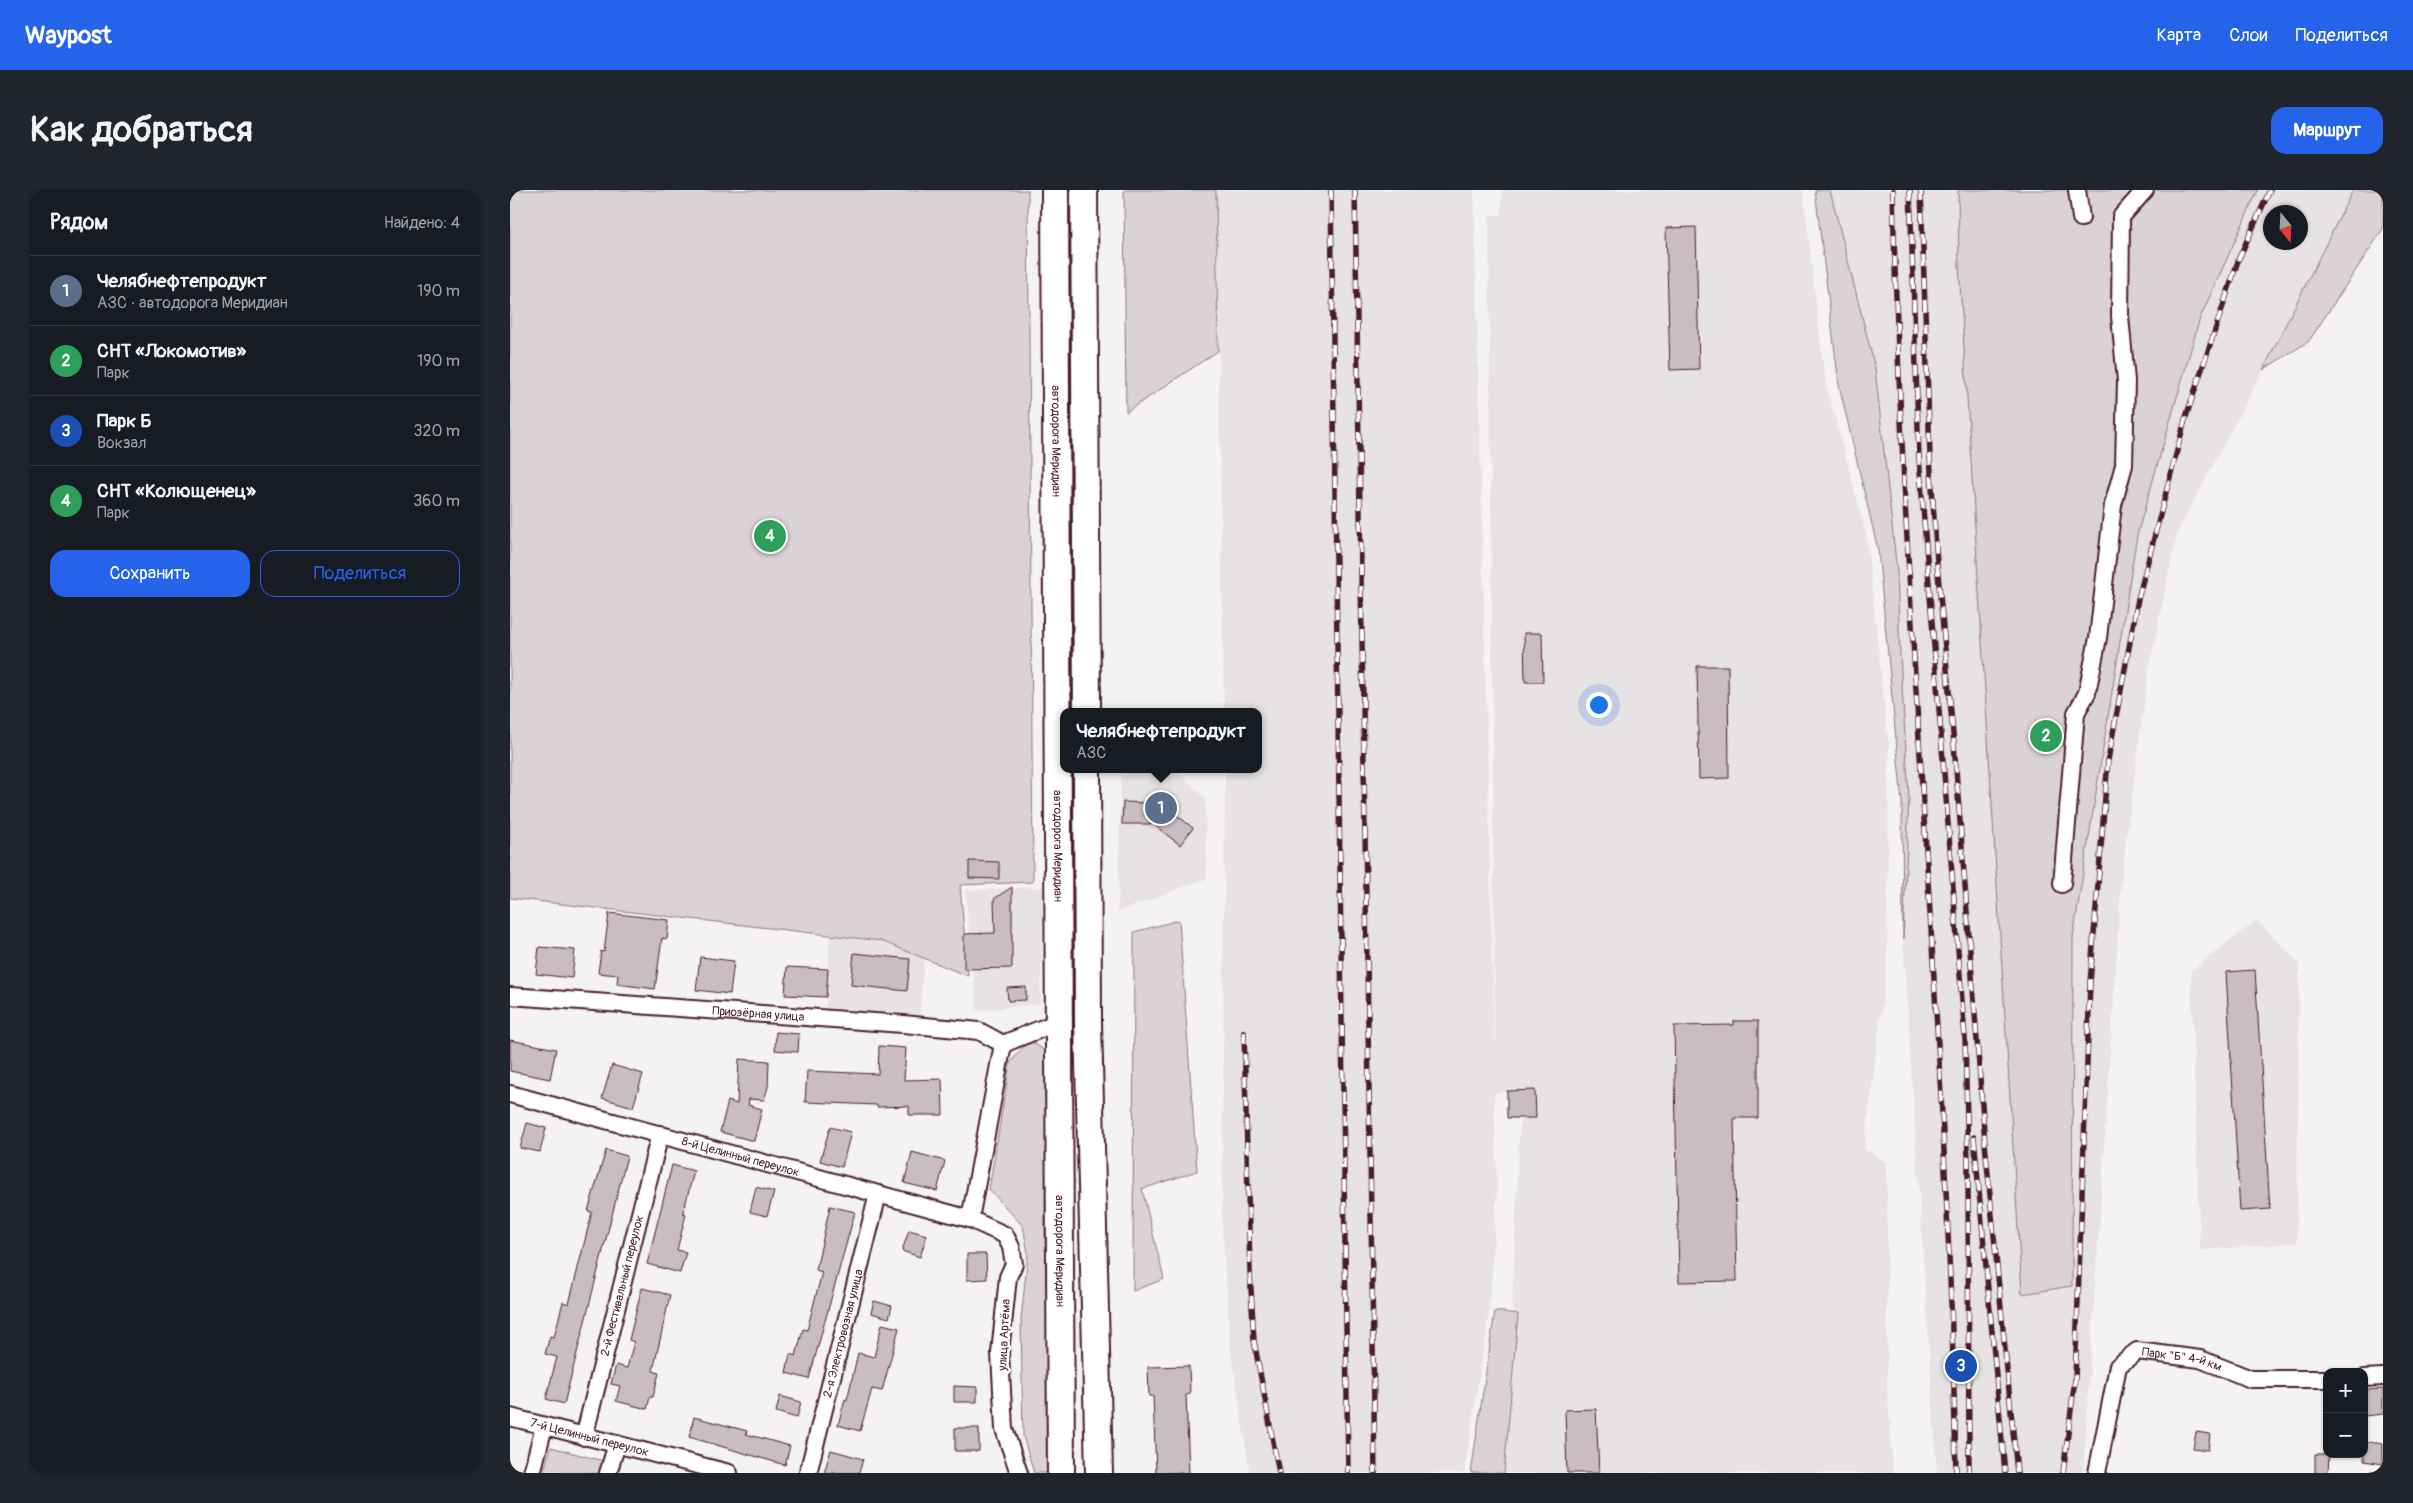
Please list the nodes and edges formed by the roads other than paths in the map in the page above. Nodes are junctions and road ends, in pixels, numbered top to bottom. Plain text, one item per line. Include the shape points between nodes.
1 (1054, 190) edge
2 (1084, 190) edge
3 (2077, 190) edge
4 (2145, 190) edge
5 (2081, 218) dead end
6 (1087, 708) edge
7 (1087, 773) edge
8 (2062, 884) dead end
9 (510, 996) edge
10 (1058, 1022) junction
11 (1088, 1022) junction
12 (1003, 1044) junction
13 (510, 1094) edge
14 (660, 1134) junction
15 (878, 1194) junction
16 (970, 1218) junction
17 (2368, 1378) edge
18 (2383, 1378) edge
19 (2323, 1379) edge
20 (510, 1417) edge
21 (544, 1426) junction
22 (584, 1437) junction
23 (617, 1444) junction
24 (532, 1473) edge
25 (608, 1473) edge
26 (729, 1473) edge
27 (808, 1473) edge
28 (1019, 1473) edge
29 (1061, 1473) edge
30 (1099, 1473) edge
31 (2097, 1473) edge

1 - 10 main road, автодорога Меридиан
2 - 6 main road
3 - 5 street
4 - 8 street via 2121,217 2120,316 2126,381 2124,465 2113,505 2098,638 2087,693 2076,713
7 - 11 main road
9 - 12 street, Приозёрная улица via 903,1024 979,1032
10 - 11 main road
10 - 12 street
10 - 29 main road, автодорога Меридиан
11 - 30 main road
12 - 16 street
13 - 14 street, 8-й Целинный переулок
14 - 15 street, 8-й Целинный переулок
14 - 22 street, 2-й Фестивальный переулок
15 - 16 street, 8-й Целинный переулок
15 - 27 street, 2-я Электровозная улица
16 - 28 street, улица Артёма via 1005,1235 1011,1247 1014,1264 1008,1277 1000,1353 1004,1429
17 - 18 street
19 - 31 street, Парк "Б" 4-й км via 2251,1379 2200,1358 2137,1351 2118,1366
20 - 21 street, 7-й Целинный переулок
21 - 22 street, 7-й Целинный переулок
21 - 24 street
22 - 23 street, 7-й Целинный переулок
23 - 25 street
23 - 26 street, 7-й Целинный переулок

